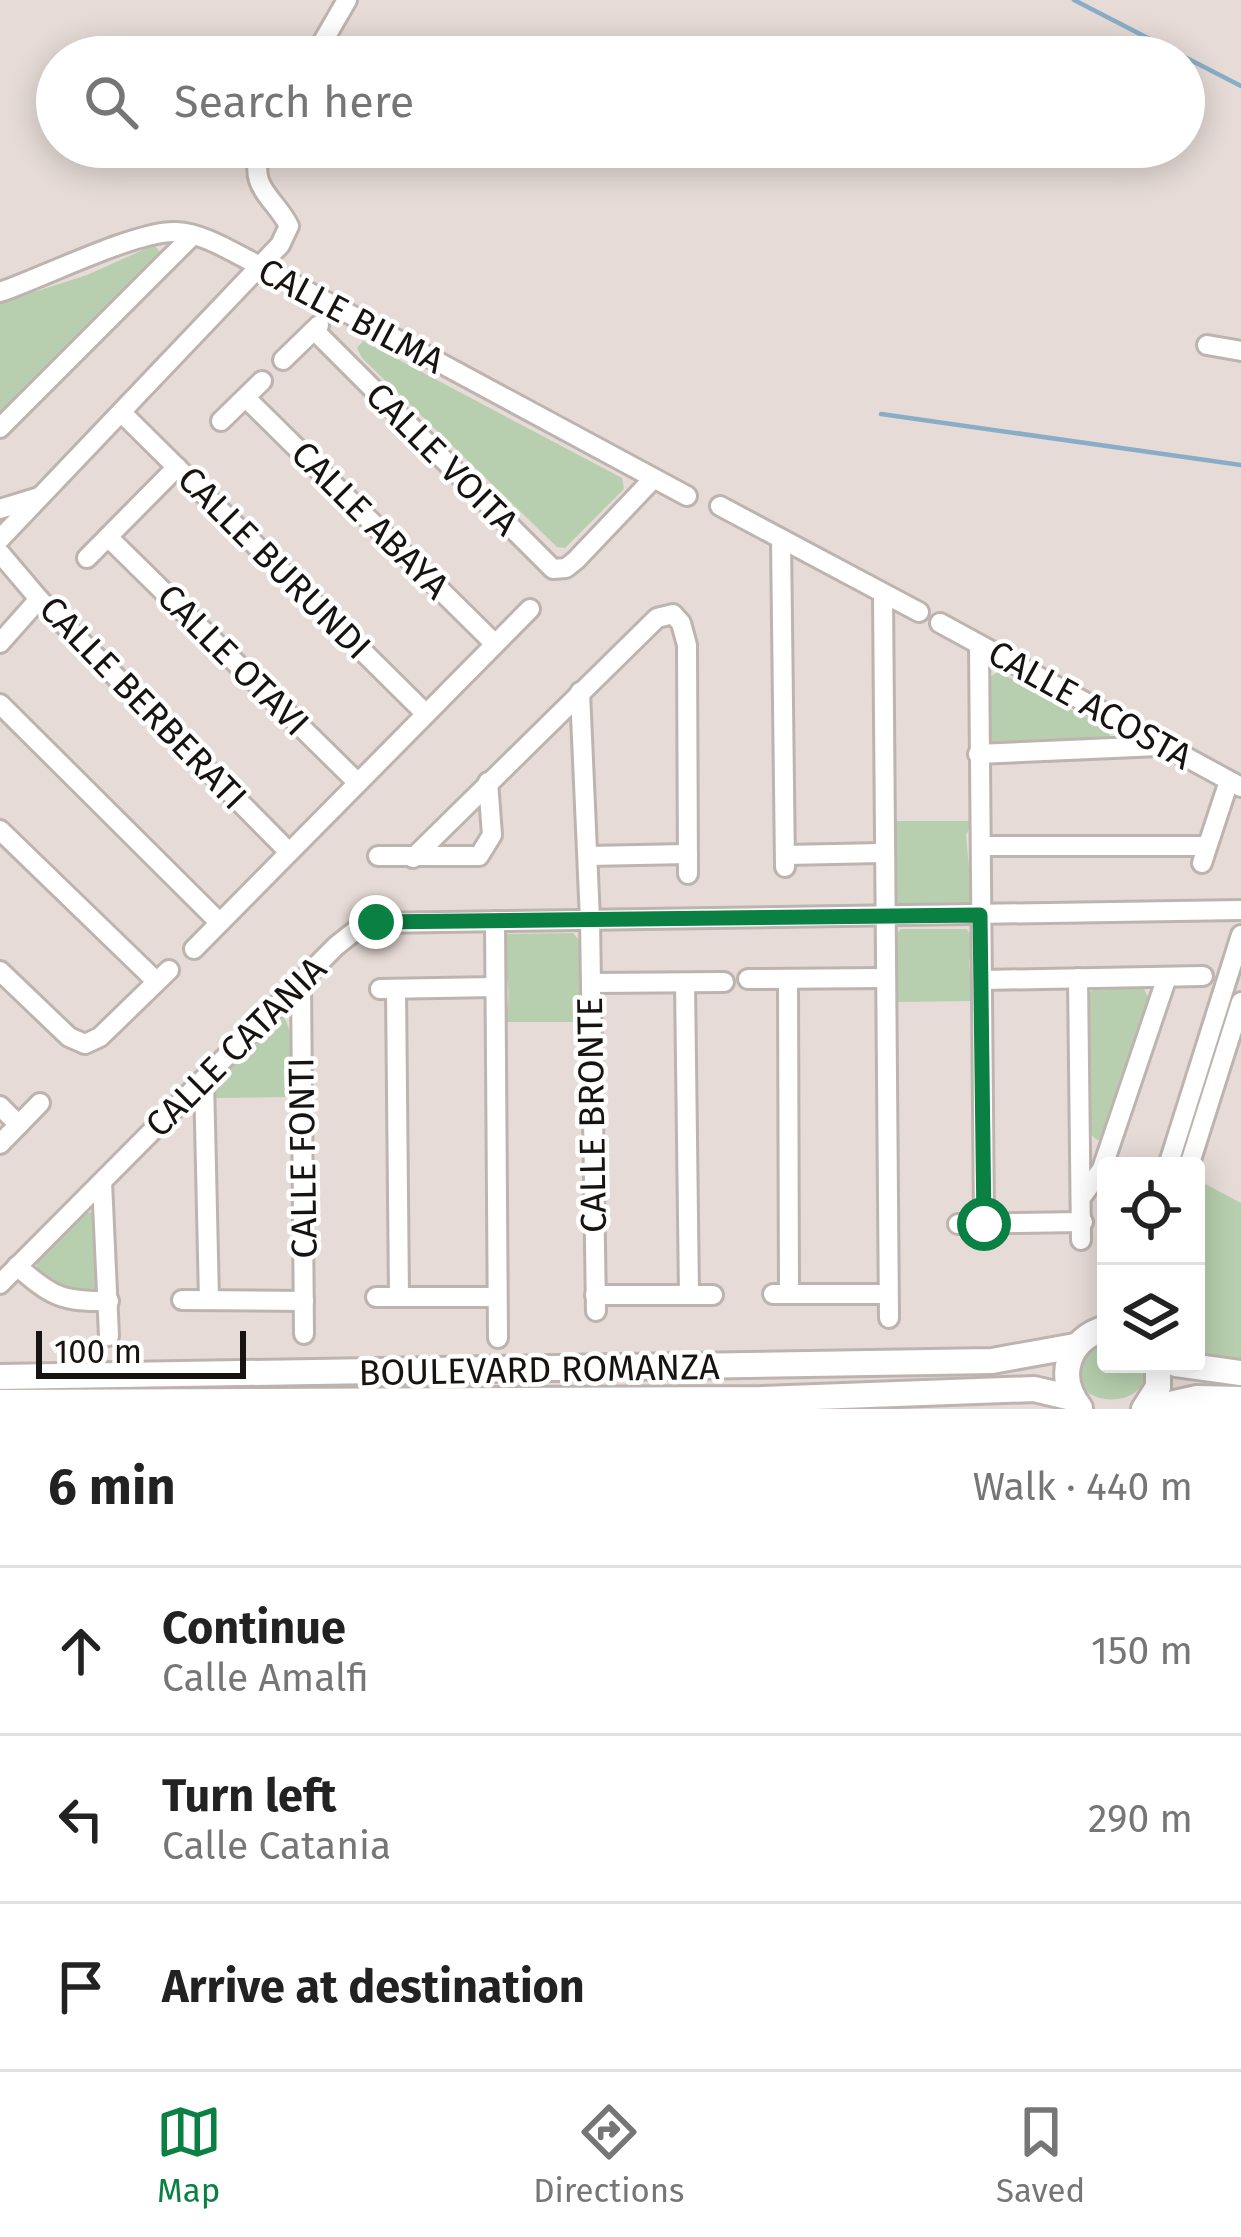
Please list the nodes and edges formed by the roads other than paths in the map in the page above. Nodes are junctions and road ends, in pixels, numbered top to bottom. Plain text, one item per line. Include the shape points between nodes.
1 (347, 0) edge
2 (326, 36) edge
3 (261, 168) edge
4 (193, 235) junction
5 (262, 267) junction
6 (0, 292) edge
7 (334, 308) junction
8 (314, 330) junction
9 (1208, 344) dead end
10 (1241, 351) edge
11 (283, 360) dead end
12 (262, 381) dead end
13 (246, 398) junction
14 (123, 414) junction
15 (221, 421) dead end
16 (0, 428) edge
17 (177, 467) junction
18 (653, 479) junction
19 (43, 496) junction
20 (687, 496) dead end
21 (720, 506) dead end
22 (0, 509) edge
23 (108, 537) junction
24 (0, 539) edge
25 (781, 540) junction
26 (0, 553) edge
27 (87, 558) dead end
28 (883, 595) junction
29 (39, 599) junction
30 (530, 609) dead end
31 (919, 612) dead end
32 (940, 623) dead end
33 (0, 643) edge
34 (494, 643) junction
35 (979, 645) junction
36 (580, 692) junction
37 (0, 704) edge
38 (425, 713) junction
39 (1164, 746) junction
40 (978, 754) junction
41 (357, 782) junction
42 (488, 782) junction
43 (1235, 784) edge
44 (0, 830) edge
45 (981, 846) junction
46 (288, 851) junction
47 (882, 853) junction
48 (378, 856) dead end
49 (587, 856) junction
50 (413, 857) junction
51 (1241, 910) edge
52 (980, 915) junction
53 (884, 916) junction
54 (590, 920) junction
55 (494, 921) junction
56 (219, 922) junction
57 (1241, 935) edge
58 (194, 949) dead end
59 (0, 971) edge
60 (1203, 976) dead end
61 (1167, 977) junction
62 (884, 978) junction
63 (1078, 978) junction
64 (748, 979) dead end
65 (788, 980) junction
66 (982, 980) junction
67 (301, 982) junction
68 (724, 982) dead end
69 (591, 983) junction
70 (685, 983) junction
71 (495, 987) junction
72 (1241, 1002) edge
73 (1238, 1027) edge
74 (204, 1079) junction
75 (40, 1103) dead end
76 (0, 1106) edge
77 (19, 1125) junction
78 (0, 1144) edge
79 (1171, 1157) edge
80 (1192, 1157) edge
81 (102, 1182) junction
82 (1083, 1195) junction
83 (958, 1224) dead end
84 (984, 1224) junction
85 (17, 1266) junction
86 (0, 1284) edge
87 (888, 1294) junction
88 (689, 1295) junction
89 (712, 1295) dead end
90 (496, 1297) junction
91 (376, 1298) dead end
92 (399, 1298) junction
93 (182, 1300) dead end
94 (209, 1300) junction
95 (110, 1301) junction
96 (304, 1301) junction
97 (890, 1318) dead end
98 (1097, 1332) edge
99 (304, 1334) dead end
100 (109, 1336) dead end
101 (498, 1338) dead end
102 (1076, 1346) junction
103 (778, 1367) junction
104 (1205, 1368) edge
105 (1158, 1373) edge
106 (1241, 1373) edge
107 (0, 1378) edge
108 (1241, 1399) edge
109 (0, 1402) edge
110 (759, 1404) edge
111 (1077, 1404) edge
112 (1146, 1409) edge

1 - 2 street
3 - 5 street via 265,197 289,226
4 - 5 street, CALLE BILMA
4 - 6 street via 145,237
4 - 16 street
5 - 7 street, CALLE BILMA
5 - 14 street
7 - 8 street
7 - 18 street, CALLE BILMA
8 - 11 street
8 - 18 street, CALLE VOITA via 559,570
9 - 10 street
12 - 13 street
13 - 15 street
13 - 34 street, CALLE ABAYA
14 - 17 street, CALLE BURUNDI
14 - 19 street
17 - 23 street
17 - 38 street, CALLE BURUNDI
18 - 20 street, CALLE BILMA
19 - 22 street
19 - 24 street
21 - 25 street
23 - 27 street
23 - 41 street, CALLE OTAVI
25 - 28 street
25 - 47 street via 785,861
26 - 29 street, CALLE BERBERATI
28 - 31 street
28 - 47 street
29 - 33 street
29 - 46 street, CALLE BERBERATI
30 - 34 street
32 - 35 street, CALLE ACOSTA
34 - 38 street
35 - 39 street, CALLE ACOSTA
35 - 40 street
36 - 42 street
36 - 49 street, CALLE BRONTE
36 - 49 street via 657,618 673,614 681,622 688,864
37 - 56 street
38 - 41 street
39 - 40 street
39 - 43 street, CALLE ACOSTA
40 - 45 street
41 - 46 street
42 - 50 street
42 - 50 street via 492,835 479,856
43 - 45 street via 1204,855
44 - 59 street via 162,975 93,1042 76,1041
45 - 52 street
46 - 56 street
47 - 53 street
48 - 50 street
49 - 54 street, CALLE BRONTE
51 - 52 street, CALLE CATANIA
52 - 53 street, CALLE CATANIA
52 - 66 street
53 - 54 street, CALLE CATANIA
53 - 62 street
54 - 55 street, CALLE CATANIA
54 - 69 street, CALLE BRONTE
55 - 67 street, CALLE CATANIA via 360,927
55 - 71 street
56 - 58 street
57 - 79 street
60 - 61 street
61 - 63 street
61 - 82 street via 1102,1168
62 - 65 street
62 - 87 street
63 - 66 street
63 - 82 street
64 - 65 street
65 - 87 street via 781,1294
66 - 84 street
67 - 74 street, CALLE CATANIA
67 - 96 street, CALLE FONTI
68 - 70 street
69 - 70 street
69 - 88 street, CALLE BRONTE via 595,1303
70 - 88 street
71 - 90 street
71 - 92 street via 388,989
72 - 73 street
73 - 80 street
74 - 81 street, CALLE CATANIA
74 - 94 street
75 - 77 street
76 - 77 street
77 - 78 street
81 - 85 street, CALLE CATANIA
81 - 95 street
82 - 84 street via 1082,1231
83 - 84 street
85 - 86 street, CALLE CATANIA
85 - 95 street via 56,1298
87 - 97 street
88 - 89 street
90 - 92 street
90 - 101 street
91 - 92 street
93 - 94 street
94 - 96 street
95 - 100 street
96 - 99 street, CALLE FONTI
98 - 102 main road
102 - 103 main road, BOULEVARD ROMANZA via 992,1361
102 - 111 main road via 1066,1371
103 - 107 main road, BOULEVARD ROMANZA
103 - 110 street
104 - 106 main road
105 - 112 main road
108 - 112 main road via 1197,1397
109 - 110 main road, BOULEVARD ROMANZA
110 - 111 main road, BOULEVARD ROMANZA via 1018,1389 1052,1391

